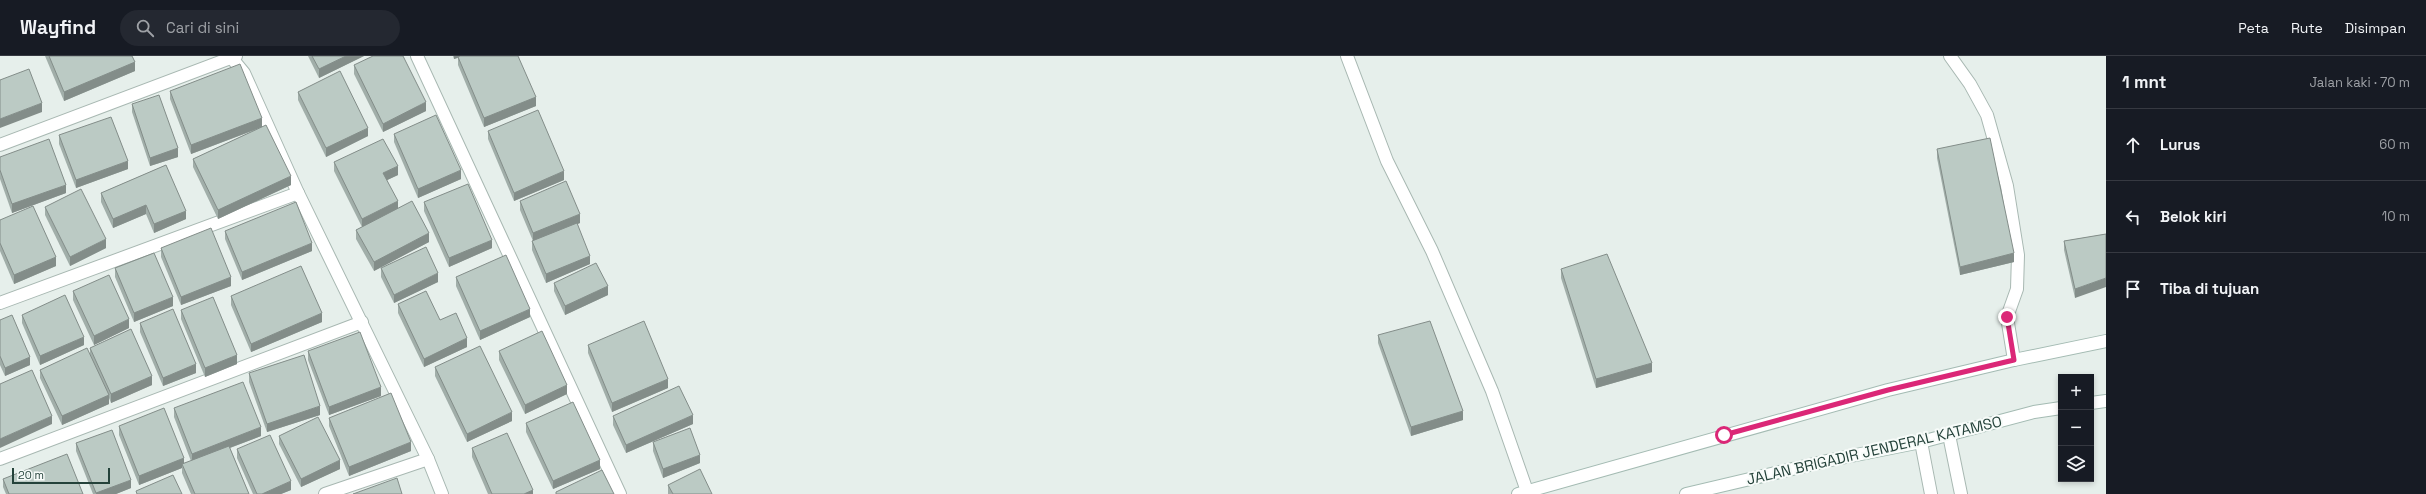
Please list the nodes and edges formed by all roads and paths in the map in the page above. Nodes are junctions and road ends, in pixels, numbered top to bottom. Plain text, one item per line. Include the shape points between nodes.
1 (417, 56) edge
2 (1348, 56) edge
3 (1950, 56) edge
4 (233, 57) edge
5 (0, 145) edge
6 (298, 193) junction
7 (0, 302) edge
8 (362, 322) junction
9 (2106, 341) edge
10 (2014, 360) junction
11 (2106, 401) edge
12 (2094, 403) edge
13 (2058, 408) edge
14 (1949, 435) junction
15 (1921, 442) junction
16 (0, 459) edge
17 (428, 459) junction
18 (1524, 493) edge
19 (325, 494) edge
20 (442, 494) edge
21 (620, 494) edge
22 (1686, 494) edge
23 (1931, 494) edge
24 (1960, 494) edge

1 - 21 street
2 - 18 street via 1387,161 1432,251 1492,391
3 - 10 street via 1970,84 1987,115 2007,186 2018,255 2017,289 2007,317
4 - 5 street
4 - 6 street via 244,73
6 - 7 street
6 - 8 street
8 - 16 street
8 - 17 street
9 - 10 street
10 - 18 street via 1873,394
11 - 12 street
13 - 14 street, JALAN BRIGADIR JENDERAL KATAMSO via 2034,412
14 - 15 street, JALAN BRIGADIR JENDERAL KATAMSO
14 - 24 street
15 - 22 street, JALAN BRIGADIR JENDERAL KATAMSO
15 - 23 street
17 - 19 street
17 - 20 street

